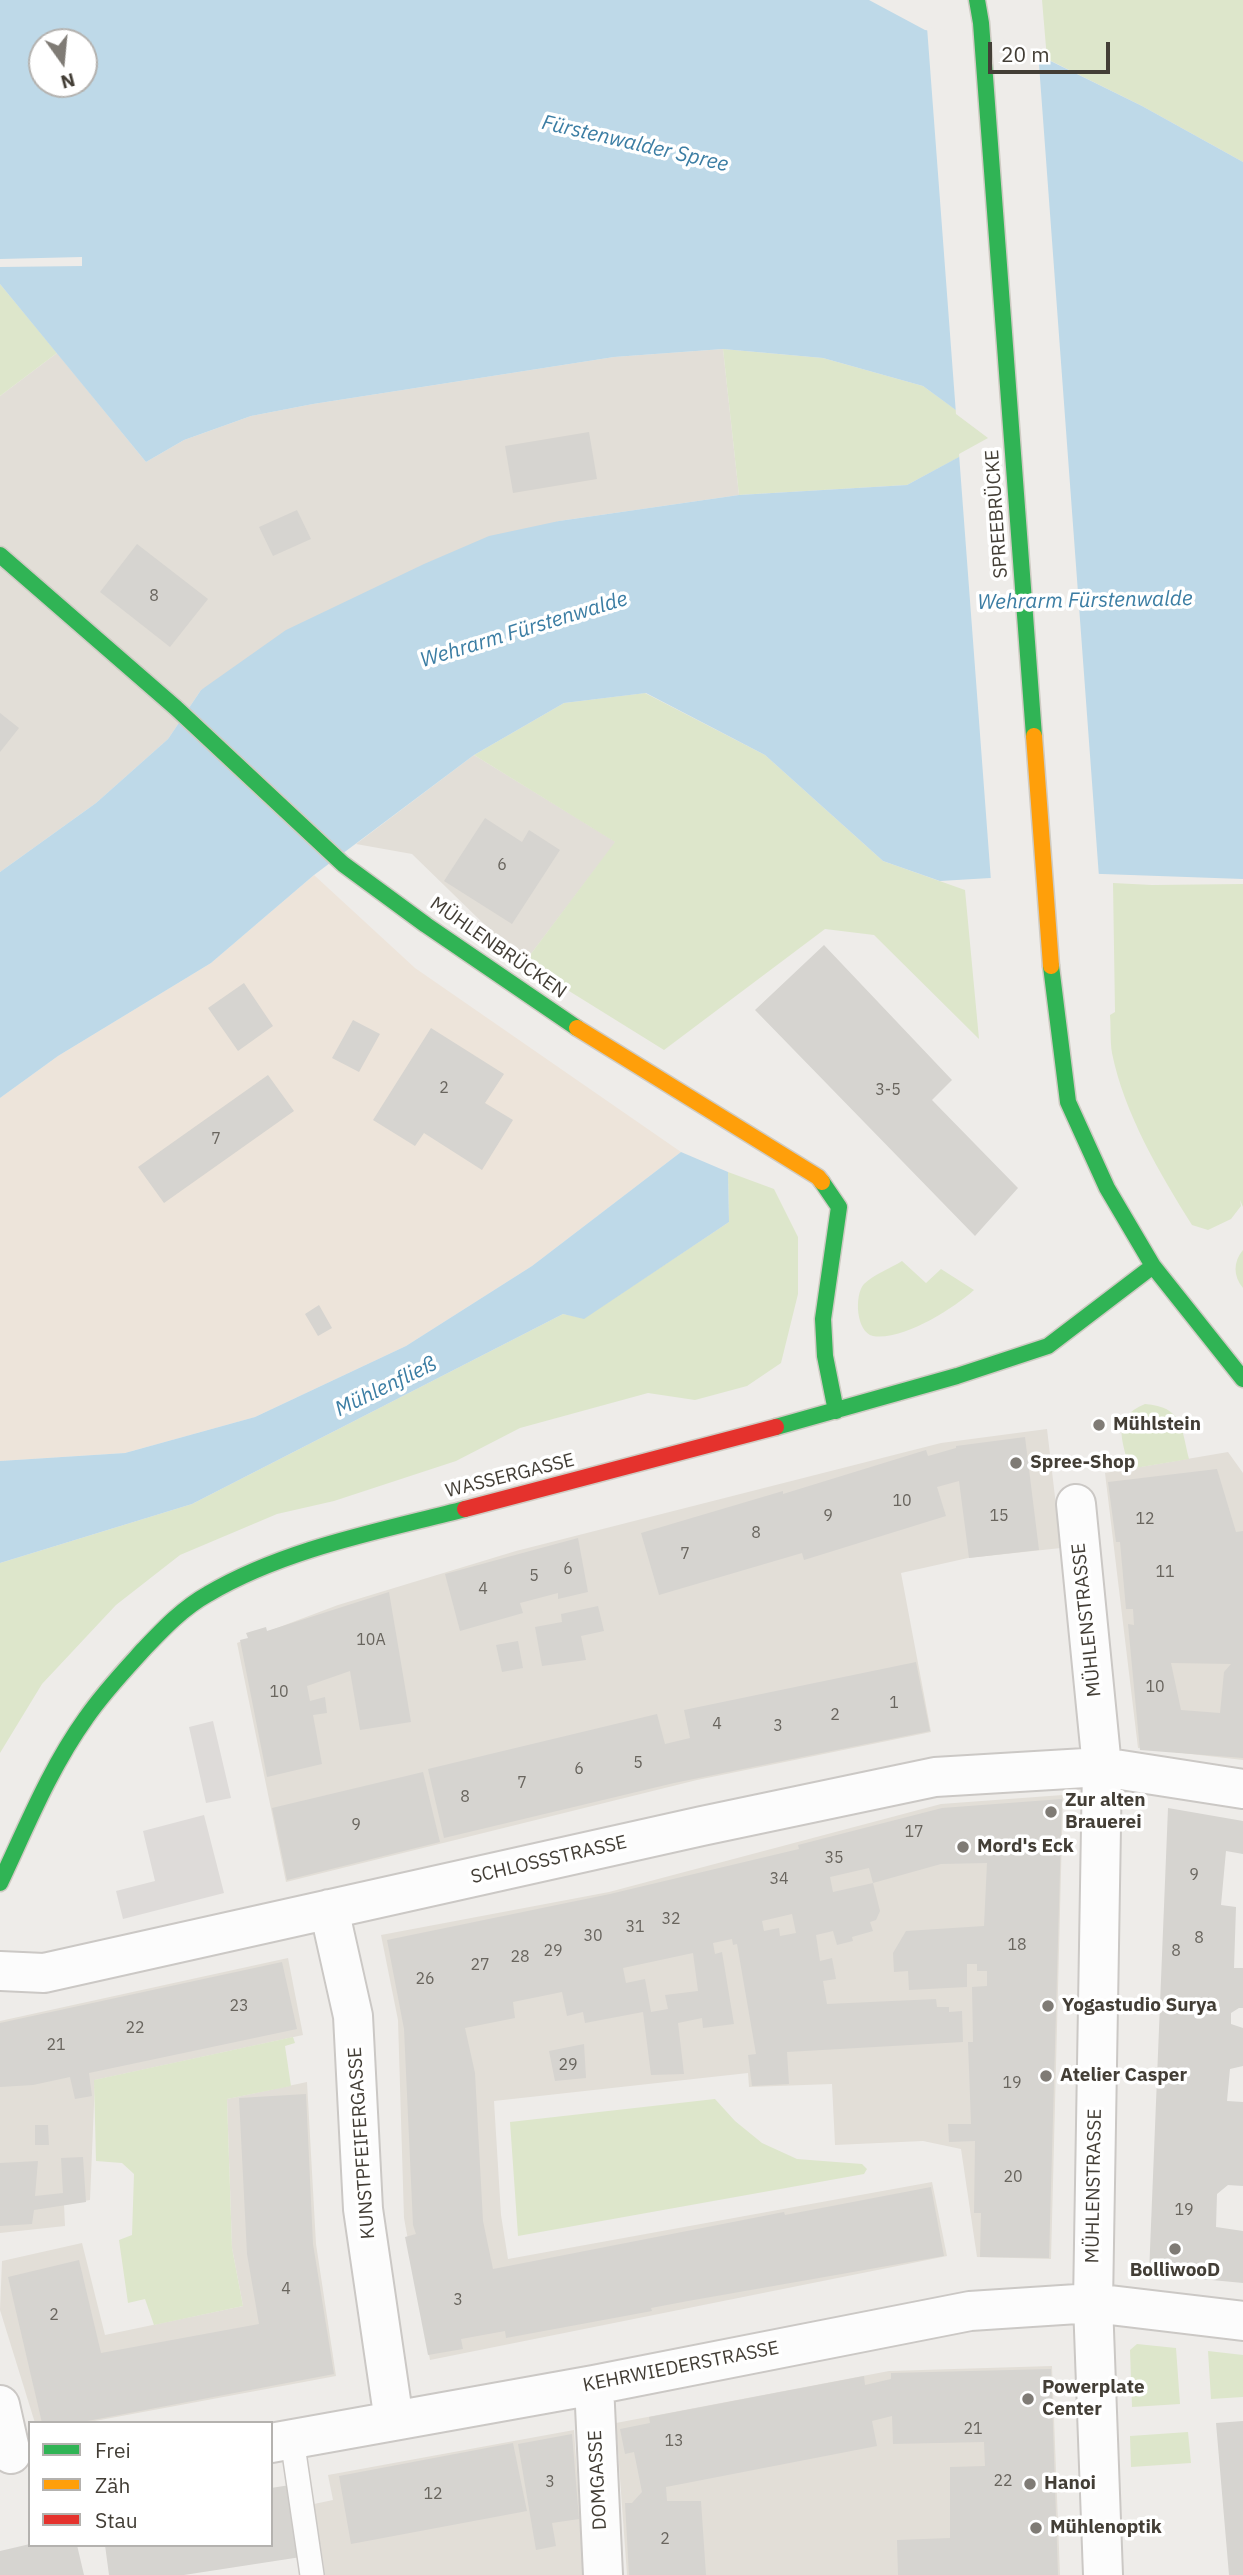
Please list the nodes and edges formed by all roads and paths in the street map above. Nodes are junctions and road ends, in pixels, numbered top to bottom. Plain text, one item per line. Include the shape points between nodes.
1 (977, 0) edge
2 (0, 555) edge
3 (1153, 1266) junction
4 (1243, 1379) edge
5 (836, 1411) junction
6 (1076, 1504) dead end
7 (1102, 1768) junction
8 (1243, 1789) edge
9 (0, 1883) edge
10 (329, 1909) junction
11 (0, 1971) edge
12 (1093, 2303) junction
13 (1243, 2321) edge
14 (594, 2385) junction
15 (0, 2405) edge
16 (394, 2421) junction
17 (281, 2441) edge
18 (13, 2460) edge
19 (312, 2575) edge
20 (603, 2575) edge
21 (1103, 2575) edge

1 - 3 street, SPREEBRÜCKE via 1054,1003 1069,1102 1107,1188
2 - 5 street, MÜHLENBRÜCKEN via 176,708 343,864 596,1041 818,1177 839,1207 823,1319
3 - 4 street, SPREEBRÜCKE
3 - 5 street, WASSERGASSE via 1048,1346
5 - 9 street, WASSERGASSE via 357,1536 281,1560 209,1593 153,1640 85,1718 51,1776
6 - 7 street, MÜHLENSTRASSE
7 - 8 street, SCHLOSSSTRASSE
7 - 10 street, SCHLOSSSTRASSE via 935,1777
7 - 12 street, MÜHLENSTRASSE
10 - 11 street, SCHLOSSSTRASSE via 44,1973
10 - 16 street, KUNSTPFEIFERGASSE via 353,2016 363,2209
12 - 13 street, KEHRWIEDERSTRASSE
12 - 14 street, KEHRWIEDERSTRASSE via 970,2311
12 - 21 street, MÜHLENSTRASSE
14 - 16 street, KEHRWIEDERSTRASSE
14 - 20 street, DOMGASSE
15 - 18 street
16 - 17 street, KEHRWIEDERSTRASSE
17 - 19 lane

